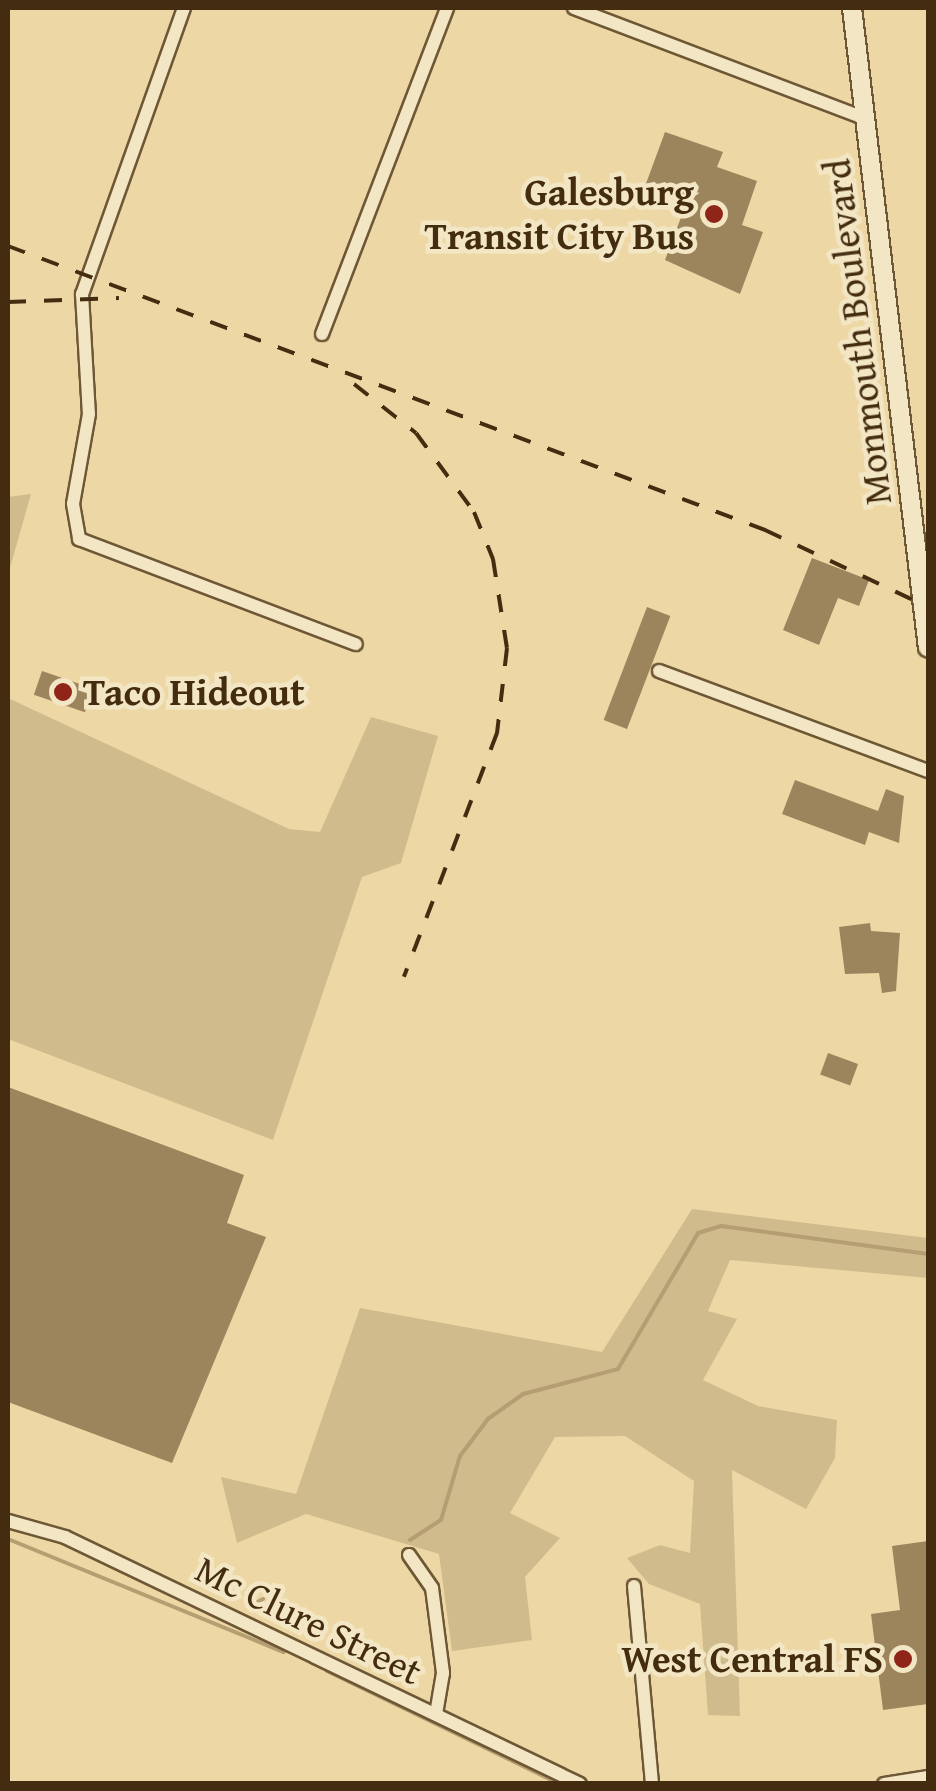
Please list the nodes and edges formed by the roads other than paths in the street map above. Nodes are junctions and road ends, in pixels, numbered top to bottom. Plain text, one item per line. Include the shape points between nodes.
1 (184, 8) edge
2 (447, 8) edge
3 (574, 8) edge
4 (852, 8) edge
5 (864, 118) junction
6 (322, 334) dead end
7 (356, 644) dead end
8 (928, 648) edge
9 (659, 671) dead end
10 (928, 771) edge
11 (8, 1521) edge
12 (410, 1556) dead end
13 (634, 1586) dead end
14 (436, 1714) junction
15 (928, 1777) edge
16 (580, 1784) edge
17 (652, 1784) edge
18 (884, 1784) edge

1 - 7 street via 82,294 89,414 73,504 79,539
2 - 6 street
3 - 5 street
4 - 5 street, Monmouth Boulevard
5 - 8 street, Monmouth Boulevard
9 - 10 street
11 - 14 street, Mc Clure Street via 66,1537
12 - 14 street via 432,1588 443,1674
13 - 17 street
14 - 16 street, Mc Clure Street
15 - 18 street

